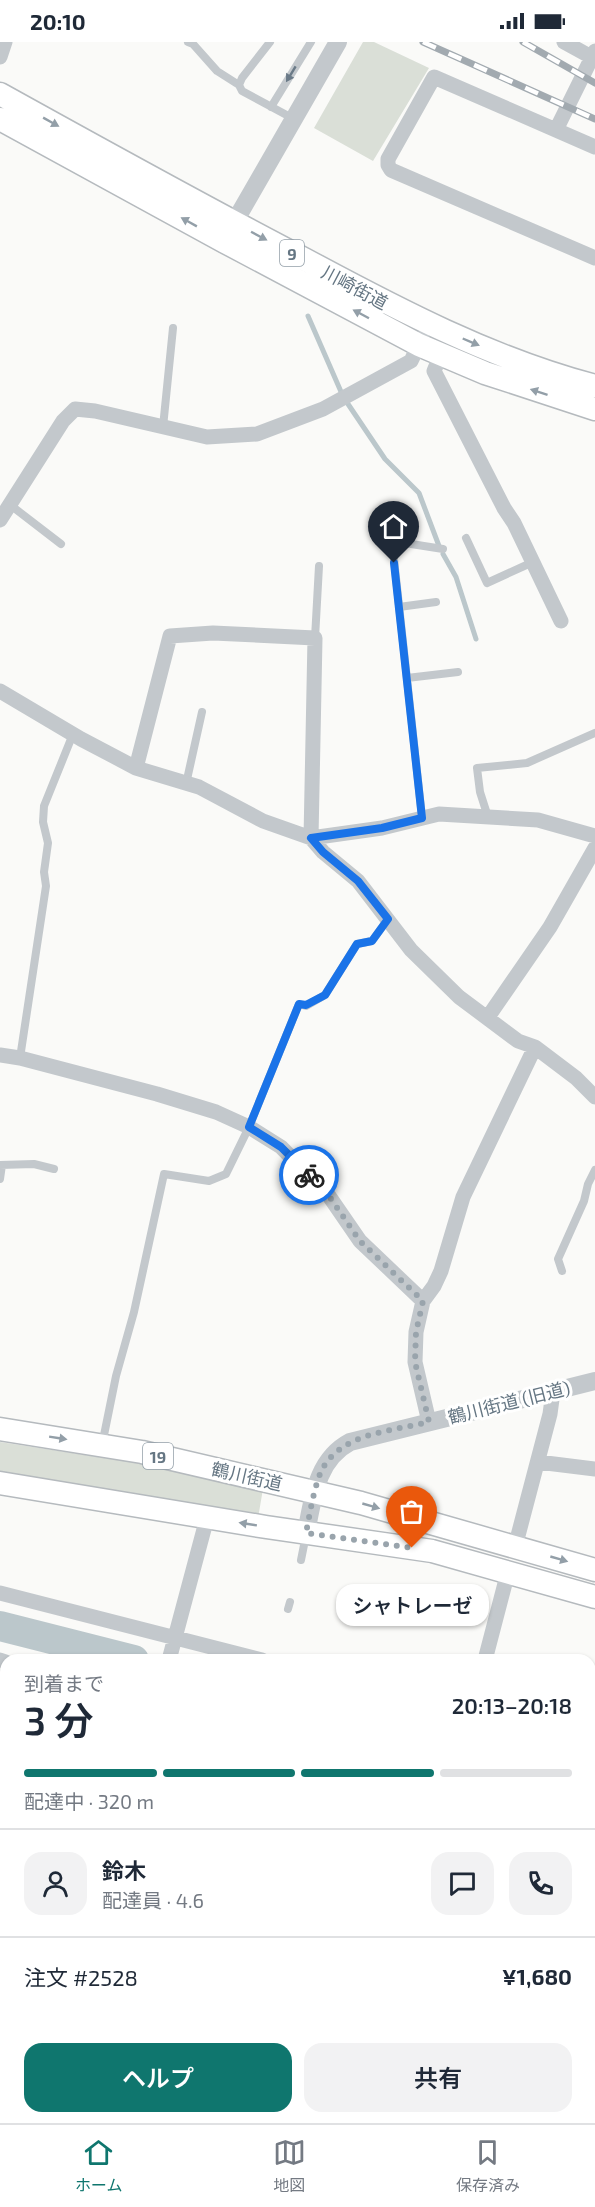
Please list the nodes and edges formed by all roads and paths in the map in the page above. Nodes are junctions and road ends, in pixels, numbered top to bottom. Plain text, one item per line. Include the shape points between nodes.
1 (5, 42) edge
2 (188, 42) edge
3 (270, 42) edge
4 (311, 42) edge
5 (338, 42) edge
6 (564, 42) edge
7 (594, 56) edge
8 (0, 57) edge
9 (239, 85) junction
10 (0, 94) edge
11 (272, 107) junction
12 (0, 119) edge
13 (294, 119) junction
14 (556, 130) junction
15 (595, 147) edge
16 (234, 223) junction
17 (595, 258) edge
18 (173, 328) dead end
19 (424, 335) junction
20 (441, 354) junction
21 (595, 386) edge
22 (595, 409) edge
23 (163, 427) junction
24 (9, 504) junction
25 (0, 520) edge
26 (466, 538) dead end
27 (61, 544) dead end
28 (443, 549) dead end
29 (533, 562) junction
30 (320, 566) dead end
31 (436, 602) dead end
32 (399, 607) junction
33 (561, 621) dead end
34 (315, 638) junction
35 (458, 672) dead end
36 (407, 678) junction
37 (0, 691) edge
38 (202, 712) dead end
39 (595, 733) edge
40 (73, 734) junction
41 (136, 768) junction
42 (186, 784) junction
43 (488, 817) junction
44 (422, 818) junction
45 (595, 836) edge
46 (311, 838) junction
47 (595, 848) edge
48 (388, 919) junction
49 (488, 1017) junction
50 (535, 1047) junction
51 (0, 1055) edge
52 (20, 1058) junction
53 (595, 1097) edge
54 (249, 1127) junction
55 (1, 1165) edge
56 (54, 1169) dead end
57 (595, 1170) edge
58 (0, 1179) edge
59 (562, 1271) dead end
60 (423, 1301) junction
61 (595, 1381) edge
62 (554, 1392) junction
63 (429, 1422) junction
64 (0, 1429) edge
65 (101, 1446) junction
66 (538, 1462) junction
67 (595, 1469) edge
68 (0, 1483) edge
69 (314, 1492) junction
70 (207, 1518) junction
71 (306, 1533) junction
72 (515, 1547) junction
73 (301, 1560) dead end
74 (595, 1570) edge
75 (508, 1572) junction
76 (0, 1593) edge
77 (595, 1597) edge
78 (172, 1650) edge
79 (208, 1654) edge
80 (488, 1654) edge

1 - 8 street
2 - 9 lane
3 - 9 lane
4 -> 11 lane
5 - 13 street
6 - 7 street
7 - 14 street
9 - 11 lane via 242,91
10 -> 16 main road, 川崎街道 / 9
11 - 13 lane
19 -> 12 main road, 川崎街道 / 9 via 225,242
13 - 16 street
14 - 15 street
14 - 17 street via 434,76 387,165
16 -> 19 main road, 川崎街道 / 9
18 - 23 lane
19 - 20 main road, 川崎街道 / 9
19 -> 21 main road, 川崎街道 / 9
19 - 23 street via 411,361 323,409 257,434 207,437
22 -> 20 main road, 川崎街道 / 9
20 - 29 street via 434,371
23 - 24 street via 75,409 63,421
24 - 25 street
24 - 27 lane
26 - 29 lane via 487,583
28 - 32 lane via 392,541
29 - 33 street
30 - 34 lane
31 - 32 lane
32 - 36 lane
34 - 41 street via 213,633 170,636
34 - 46 street
35 - 36 lane
36 - 44 lane
37 - 40 street
38 - 42 lane
39 - 43 lane via 527,763 477,768
40 - 41 street
40 - 52 lane via 44,806 48,843 46,886
41 - 42 street
42 - 46 street via 263,821
43 - 44 street via 439,814
43 - 45 street via 538,820
44 - 46 street
46 - 48 street via 358,881
47 - 49 street via 550,927
48 - 49 street via 411,950 459,997
48 - 54 lane via 372,941 357,944 325,995 306,1005 299,1004
49 - 50 street via 518,1041
50 - 53 street
50 - 60 street via 463,1197 441,1271
51 - 52 street
52 - 54 street via 216,1112
54 - 60 street via 281,1147 329,1196 360,1241
54 - 65 lane via 226,1174 209,1181 164,1174
55 - 56 lane via 34,1164
55 - 58 lane
57 - 59 lane via 558,1259
60 - 63 street via 415,1362
61 - 62 street, 鶴川街道 (旧道)
62 - 63 street, 鶴川街道 (旧道)
62 - 66 street
63 - 69 street, 鶴川街道 (旧道) via 340,1447 321,1472
64 -> 65 main road, 鶴川街道 / 19
65 - 69 main road, 鶴川街道 / 19
66 - 67 street
66 - 72 street
68 - 70 main road
69 - 71 street, 鶴川街道 (旧道)
69 -> 72 main road, 鶴川街道 / 19
71 -> 70 main road
70 - 78 street
71 - 73 lane
71 - 75 main road via 432,1551
72 -> 74 main road, 鶴川街道 / 19
75 - 77 main road
75 - 80 street
76 - 78 street
78 - 79 street

